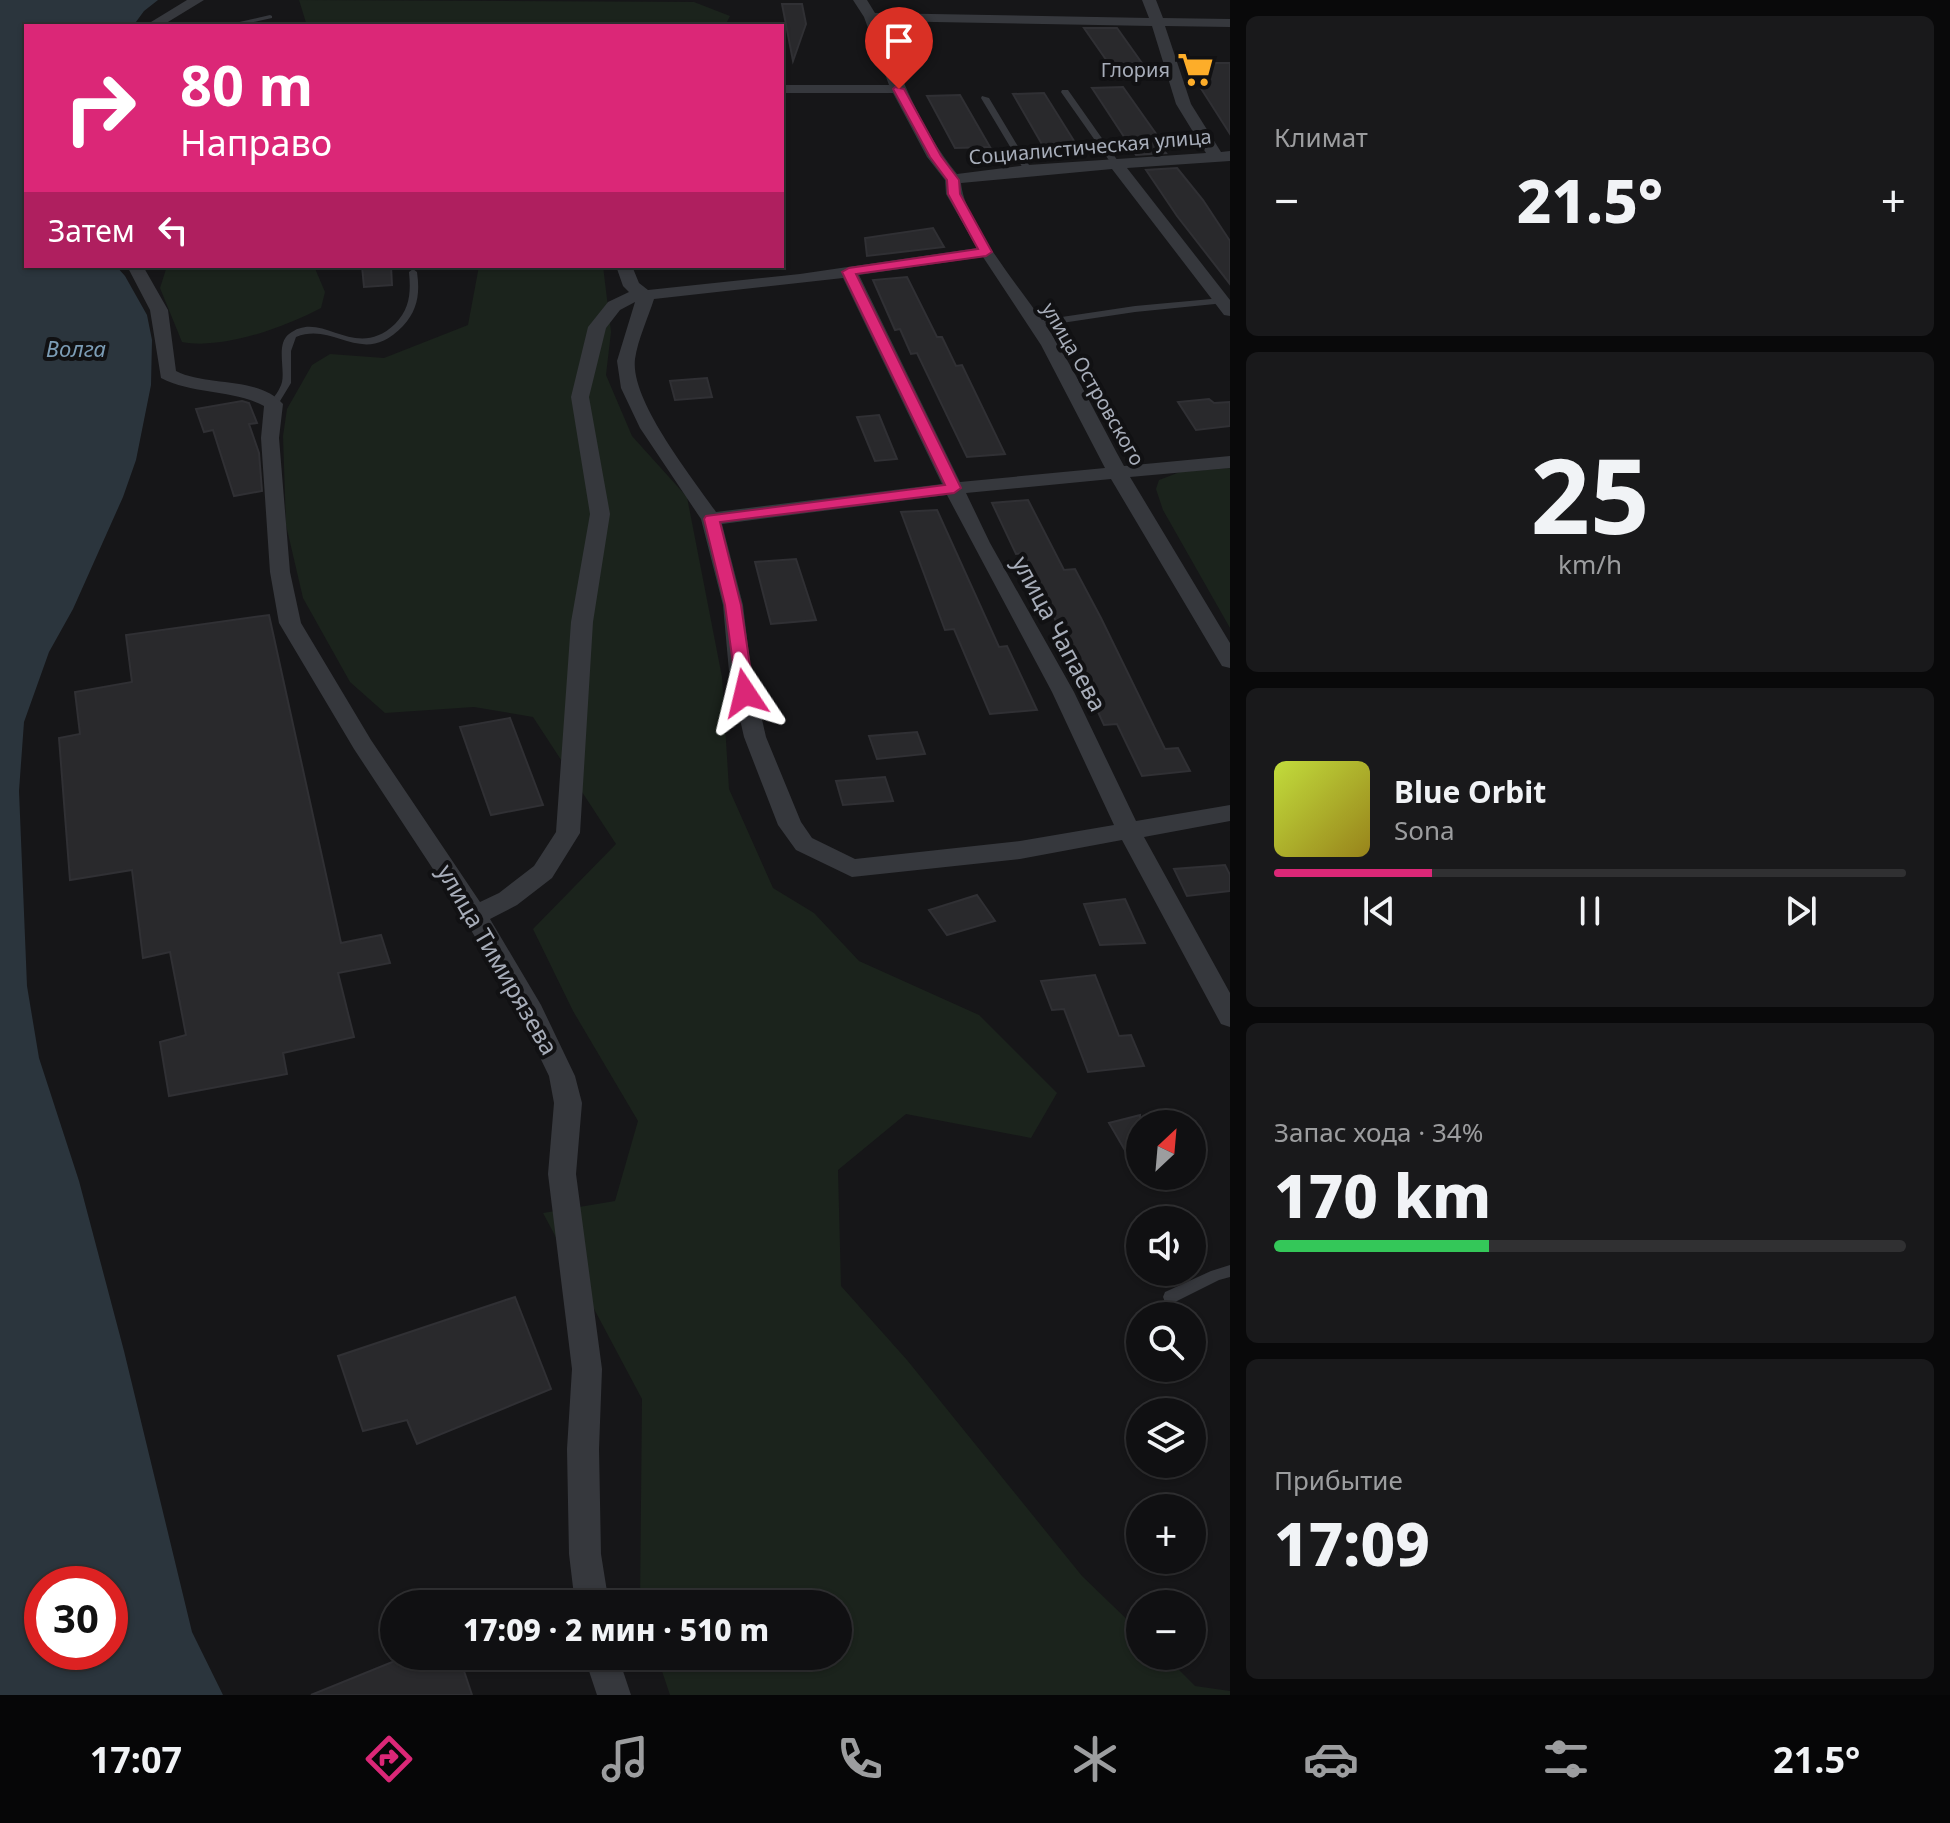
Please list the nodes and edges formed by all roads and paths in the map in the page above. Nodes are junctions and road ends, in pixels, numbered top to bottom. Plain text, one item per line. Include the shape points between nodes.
1 (180, 0) edge
2 (197, 0) edge
3 (860, 0) edge
4 (1149, 0) edge
5 (270, 17) dead end
6 (871, 17) junction
7 (1159, 22) junction
8 (1230, 23) edge
9 (158, 24) edge
10 (235, 24) edge
11 (784, 89) edge
12 (899, 89) junction
13 (1065, 92) dead end
14 (985, 98) dead end
15 (1223, 157) edge
16 (1116, 164) junction
17 (1028, 170) junction
18 (953, 180) junction
19 (986, 252) junction
20 (136, 268) edge
21 (625, 268) edge
22 (413, 272) dead end
23 (849, 272) junction
24 (646, 296) junction
25 (1226, 306) edge
26 (1035, 324) junction
27 (274, 404) junction
28 (1230, 462) edge
29 (1117, 472) junction
30 (954, 488) junction
31 (711, 519) junction
32 (1230, 661) edge
33 (1230, 813) edge
34 (1128, 830) junction
35 (475, 916) junction
36 (1230, 1017) edge
37 (1230, 1271) edge
38 (1170, 1297) dead end
39 (590, 1590) edge
40 (606, 1670) edge
41 (614, 1695) edge

1 - 9 street
2 - 9 street
3 - 6 street, улица Островского
4 - 7 street
5 - 10 lane
6 - 7 street
6 - 12 street, улица Островского
7 - 8 street
7 - 15 street via 1187,112
11 - 12 street
12 - 18 street, улица Островского
13 - 16 lane
14 - 17 lane
15 - 16 street, Социалистическая улица
16 - 17 street, Социалистическая улица
16 - 25 street
17 - 18 street, Социалистическая улица
18 - 19 street, улица Островского via 954,194
19 - 23 street
19 - 26 street, улица Островского
20 - 27 street via 159,310 167,374 196,386 244,391
21 - 24 street via 631,286
22 - 27 lane via 416,293 411,312 382,341 314,331 294,335 289,341 286,386
23 - 24 street
23 - 30 street, улица Чапаева
24 - 31 street via 626,361 630,388 649,428
24 - 35 street via 625,298 597,327 580,397 600,514 582,622 568,833 543,872
25 - 26 lane via 1135,309
26 - 29 street, улица Островского
27 - 35 street, улица Тимирязева via 270,438 280,572 290,623
28 - 29 street
29 - 30 street
29 - 32 street, улица Островского
30 - 31 street
30 - 34 street, улица Чапаева via 1063,692
31 - 34 street via 733,605 755,737 790,825 804,844 852,868 1020,850
33 - 34 street
34 - 36 street, улица Чапаева
35 - 39 street, улица Тимирязева via 528,1005 562,1076 568,1103 562,1174 587,1369 583,1449
37 - 38 lane
40 - 41 street

